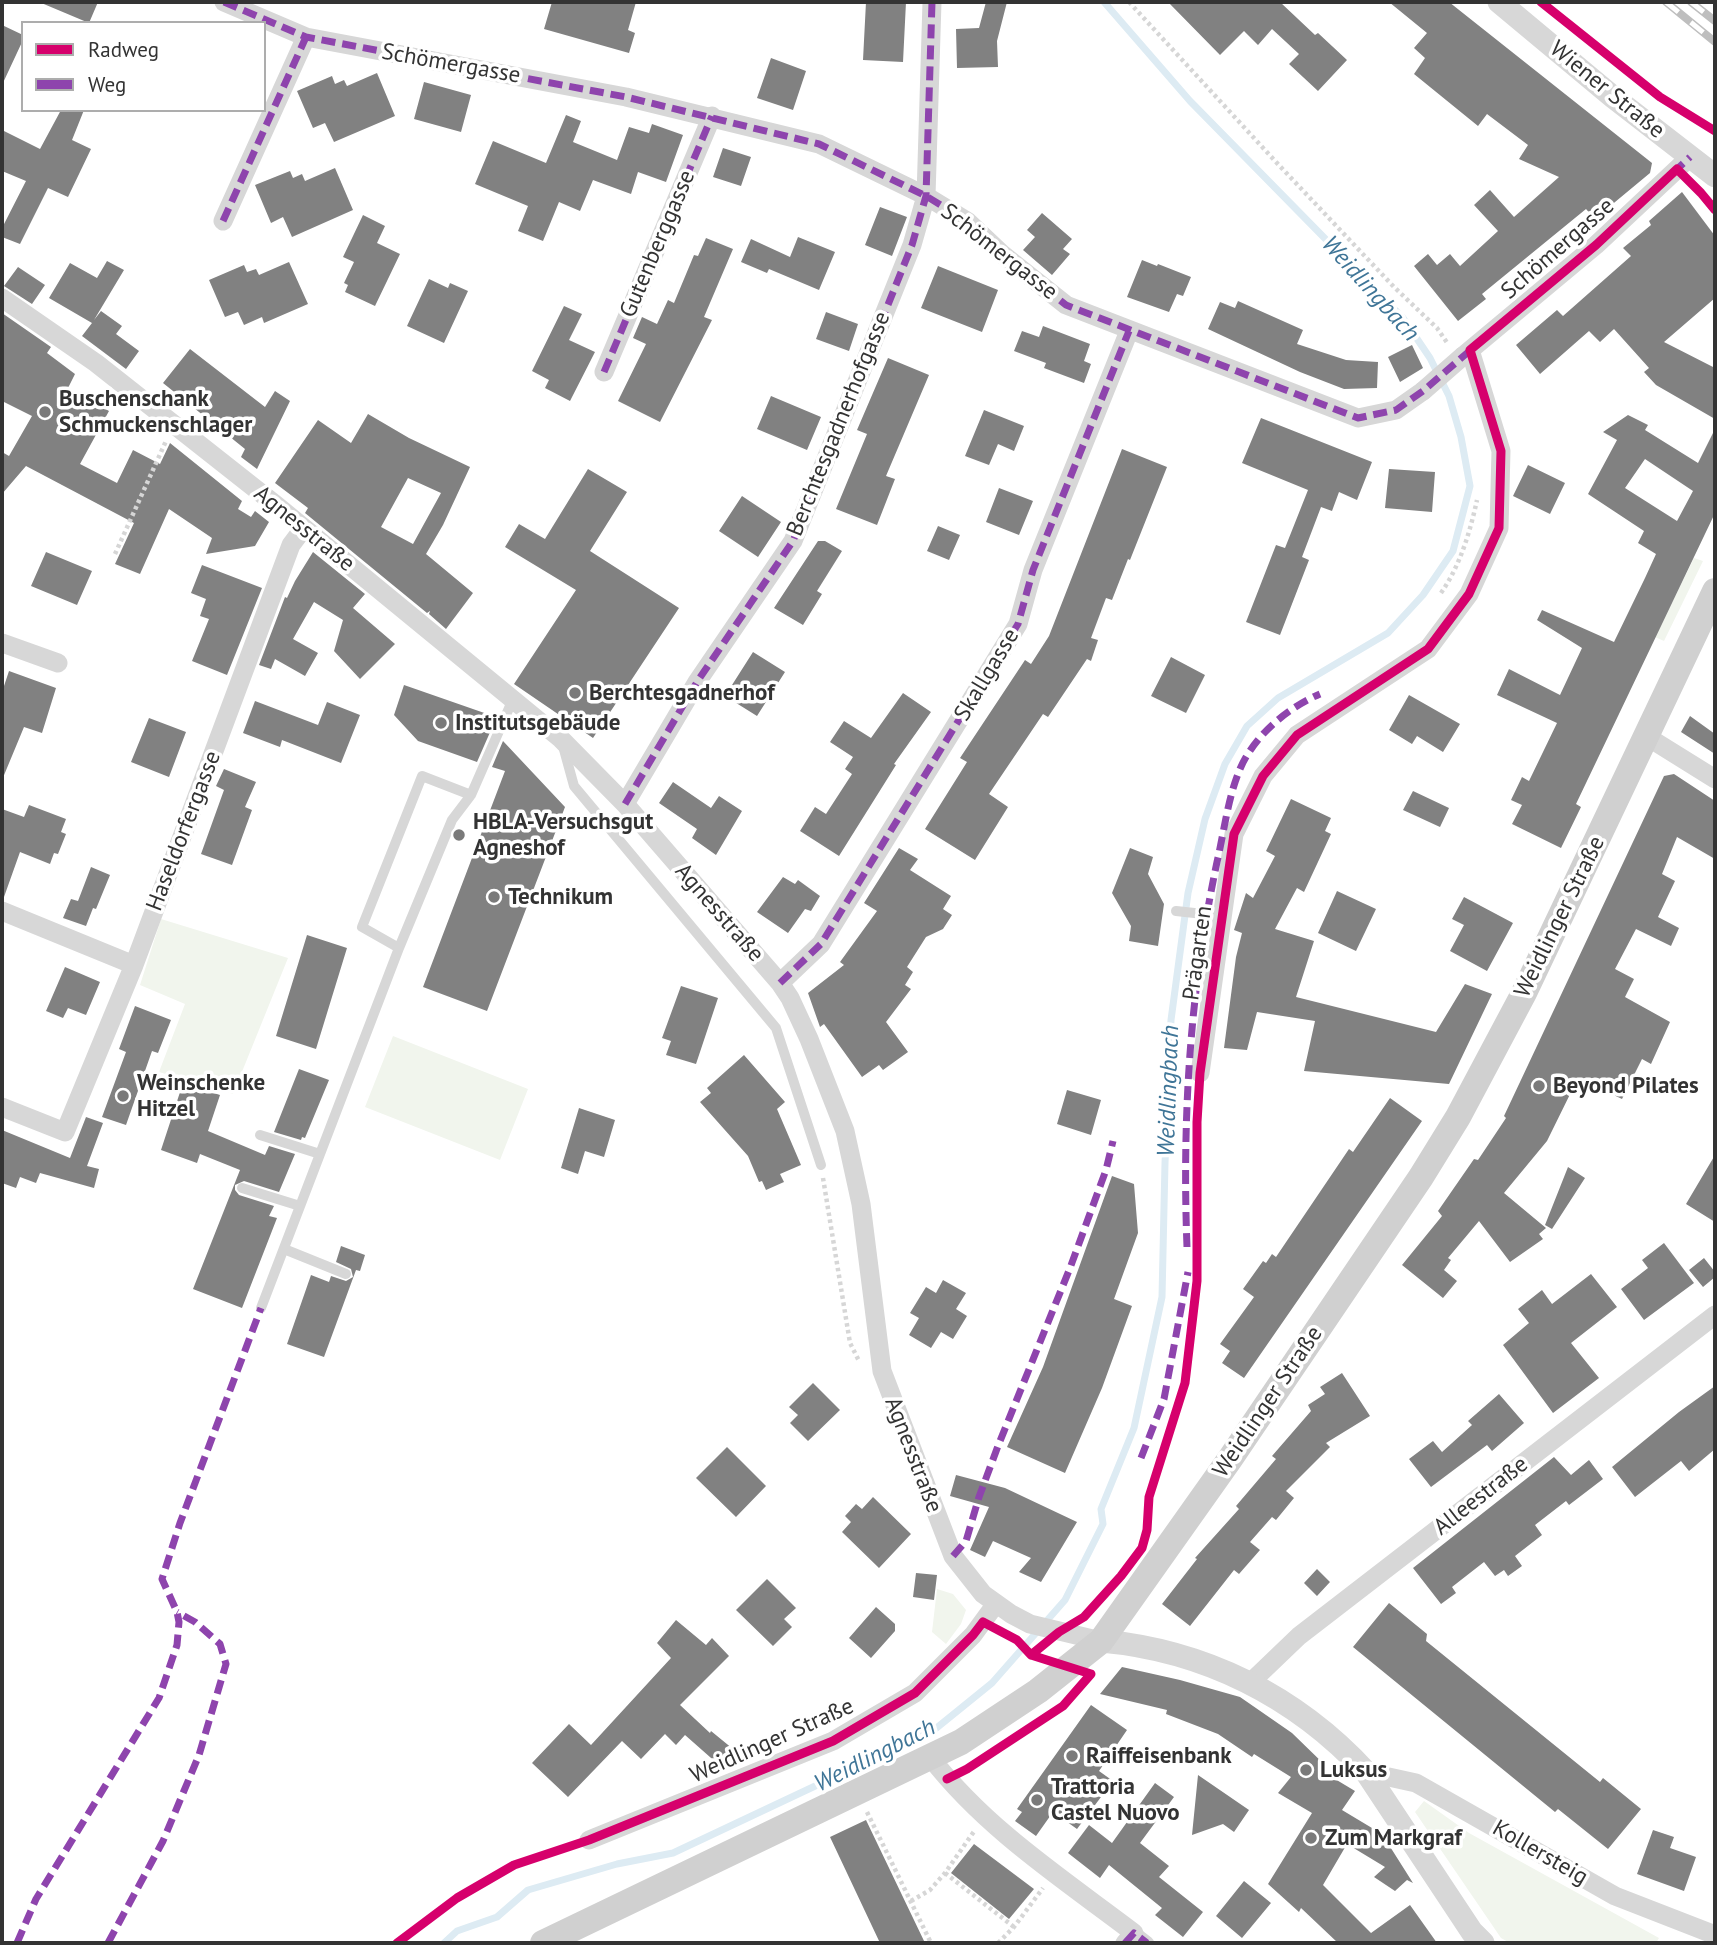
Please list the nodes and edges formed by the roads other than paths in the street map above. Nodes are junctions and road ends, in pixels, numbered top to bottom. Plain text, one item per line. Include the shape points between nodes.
1 (224, 2) edge
2 (932, 2) edge
3 (1499, 2) edge
4 (306, 37) junction
5 (712, 116) junction
6 (1690, 157) junction
7 (1715, 176) edge
8 (926, 196) junction
9 (223, 221) dead end
10 (2, 298) edge
11 (1129, 331) junction
12 (1461, 351) junction
13 (604, 372) dead end
14 (303, 529) junction
15 (1715, 591) edge
16 (2, 643) edge
17 (58, 663) dead end
18 (513, 699) junction
19 (1646, 736) junction
20 (561, 739) junction
21 (1715, 779) edge
22 (471, 794) junction
23 (625, 804) junction
24 (2, 911) edge
25 (1176, 911) dead end
26 (1219, 916) junction
27 (399, 948) junction
28 (134, 965) junction
29 (780, 983) junction
30 (1200, 1073) dead end
31 (2, 1107) edge
32 (260, 1135) dead end
33 (320, 1154) junction
34 (821, 1165) road end
35 (242, 1188) dead end
36 (300, 1206) junction
37 (284, 1249) junction
38 (346, 1274) dead end
39 (261, 1308) dead end
40 (1715, 1315) edge
41 (1003, 1609) junction
42 (1101, 1641) junction
43 (1251, 1682) junction
44 (931, 1758) junction
45 (1366, 1772) junction
46 (589, 1840) dead end
47 (1715, 1935) edge
48 (1135, 1940) edge
49 (543, 1943) edge
50 (1483, 1943) edge

1 - 4 street, Schömergasse
2 - 8 street, Berchtesgadnerhofgasse
3 - 6 street, Wiener Straße
4 - 5 street, Schömergasse
4 - 9 street
5 - 8 street, Schömergasse via 819,144
5 - 13 street, Gutenberggasse
6 - 7 street, Wiener Straße
6 - 12 street, Schömergasse via 1596,244
8 - 11 street, Schömergasse via 967,221 1066,305
8 - 23 street, Berchtesgadnerhofgasse via 912,245 793,541 697,682
10 - 14 street, Agnesstraße via 96,363
11 - 12 street, Schömergasse, bridge via 1358,418 1396,410 1423,391
11 - 29 street, Skallgasse via 1033,570 1017,624 821,944
12 - 26 street, Prägarten via 1501,451 1499,528 1469,594 1427,649 1297,734 1263,776 1234,834
14 - 18 street, Agnesstraße
14 - 28 street, Haseldorfergasse via 291,545
15 - 19 main road, Weidlinger Straße
16 - 17 street
18 - 20 street, Agnesstraße
18 - 22 lane
19 - 21 street
19 - 42 main road, Weidlinger Straße via 1524,993 1458,1117 1230,1459
20 - 23 street, Agnesstraße
20 - 34 lane via 574,786 776,1028
22 - 27 lane via 452,820
22 - 27 lane via 422,776 362,927
23 - 29 street, Agnesstraße
24 - 28 street
25 - 26 lane
26 - 30 street, Prägarten
27 - 33 lane
28 - 31 street, Haseldorfergasse via 65,1132
29 - 41 street, Agnesstraße via 809,1039 850,1148 885,1381 953,1556 973,1584
32 - 33 lane
33 - 36 lane
35 - 36 lane
36 - 37 lane
37 - 38 lane
37 - 39 lane
40 - 43 street, Alleestraße via 1299,1636
41 - 42 street via 1030,1624
41 - 46 street, Weidlinger Straße via 983,1622 915,1693 833,1741
42 - 43 street via 1137,1644
42 - 44 main road, Weidlinger Straße via 1010,1711
43 - 45 street via 1310,1721
44 - 48 street via 975,1809
44 - 49 main road, Weidlinger Straße
45 - 47 street, Kollersteig via 1416,1783 1615,1896
45 - 50 street

